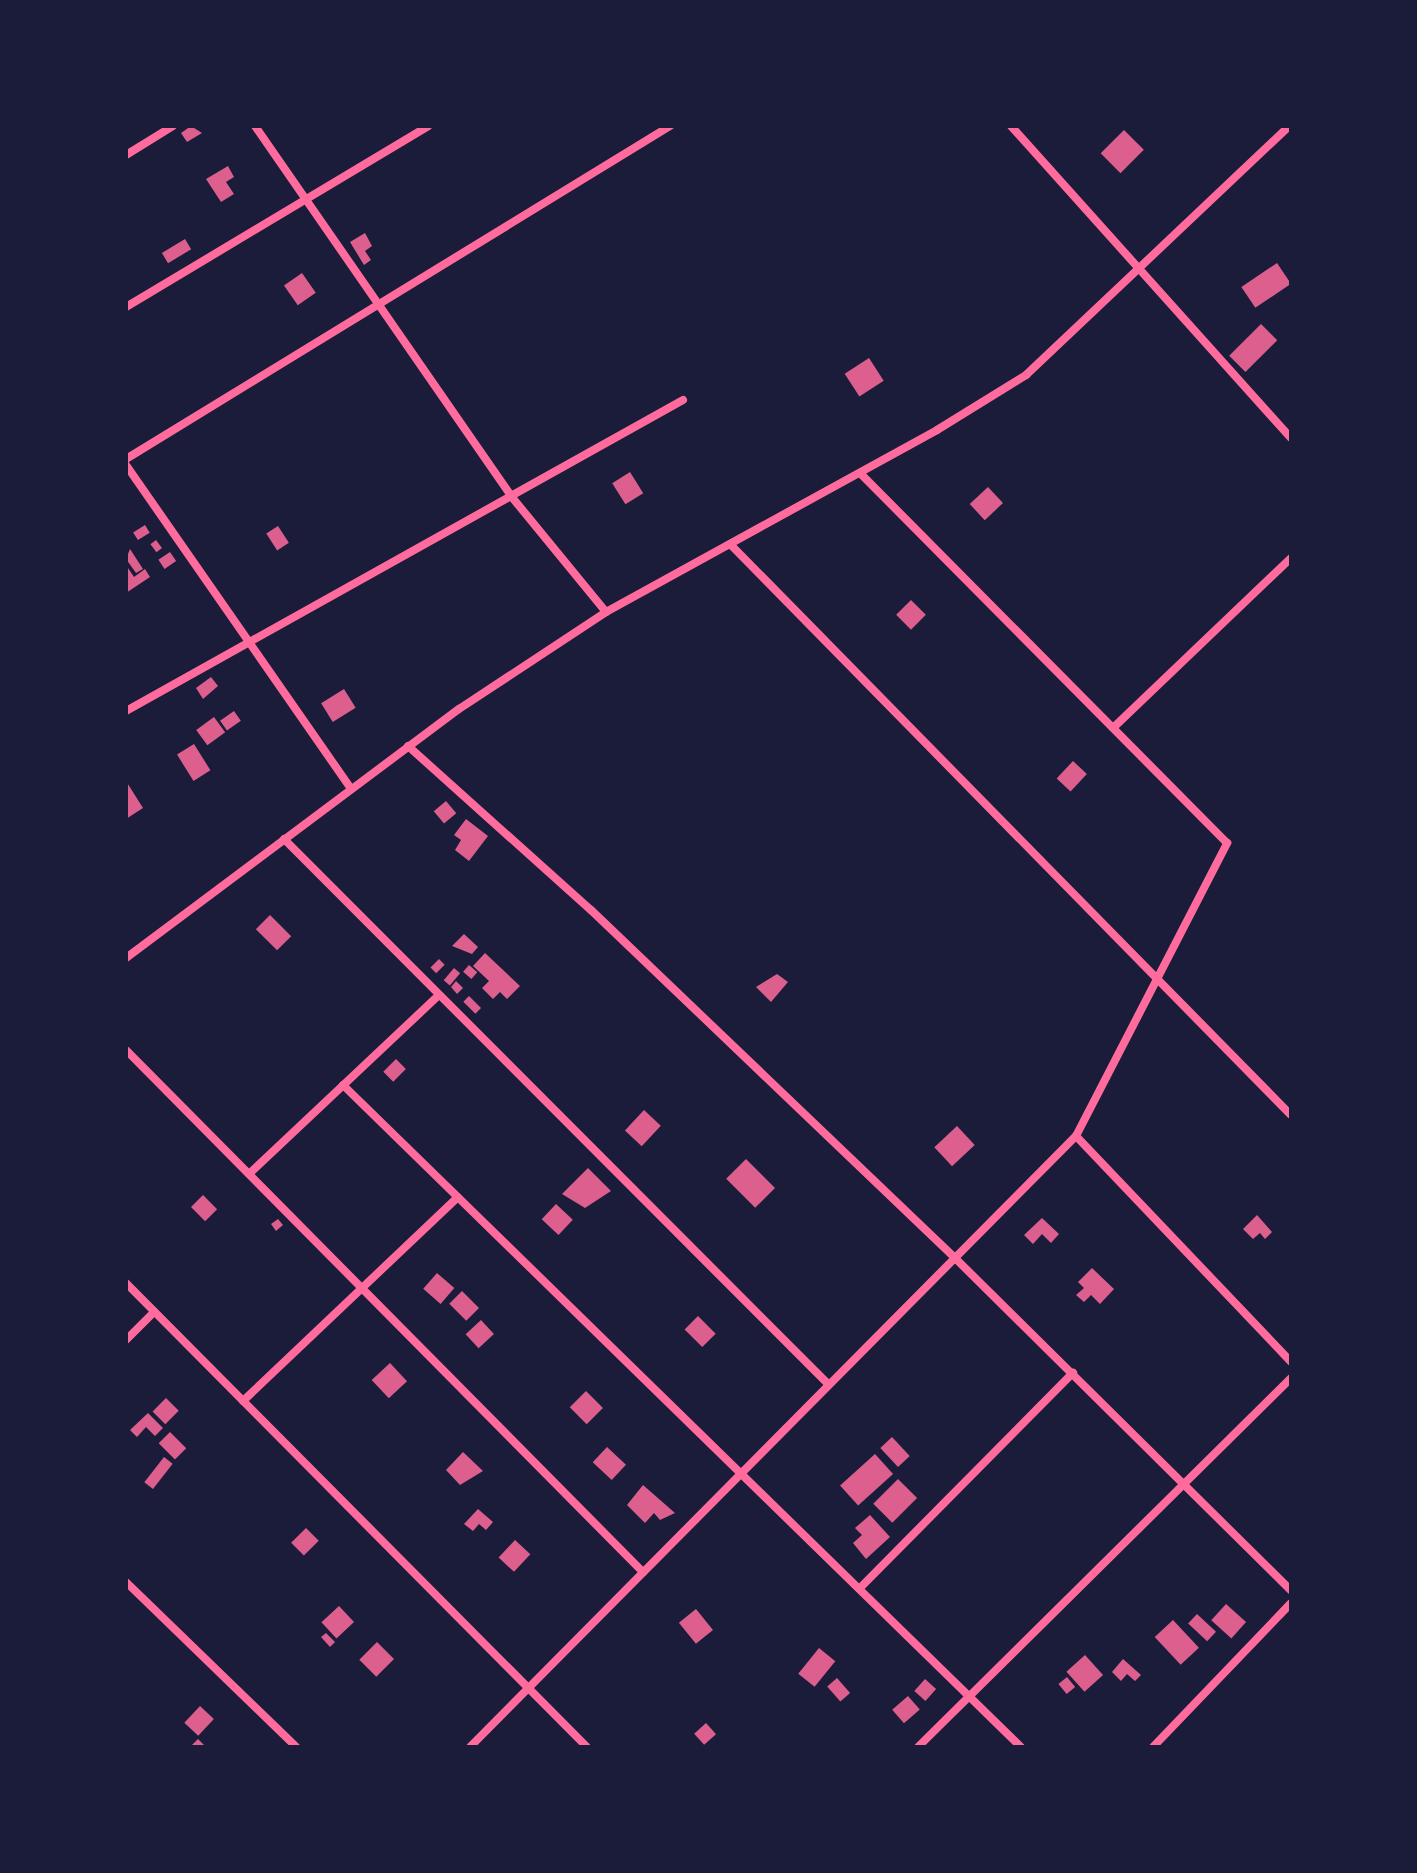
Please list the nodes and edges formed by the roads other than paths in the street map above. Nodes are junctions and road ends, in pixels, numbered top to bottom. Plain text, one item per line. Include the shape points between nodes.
1 (173, 126) edge
2 (255, 126) edge
3 (428, 126) edge
4 (670, 126) edge
5 (1011, 126) edge
6 (1289, 126) edge
7 (126, 155) edge
8 (305, 198) junction
9 (1139, 268) junction
10 (378, 304) junction
11 (126, 307) edge
12 (683, 400) dead end
13 (1291, 438) edge
14 (126, 459) edge
15 (126, 465) edge
16 (860, 473) junction
17 (511, 496) junction
18 (730, 544) junction
19 (1291, 558) edge
20 (606, 612) junction
21 (249, 642) junction
22 (126, 711) edge
23 (1113, 728) junction
24 (408, 746) junction
25 (351, 789) junction
26 (284, 839) junction
27 (126, 958) edge
28 (1157, 979) junction
29 (438, 996) junction
30 (126, 1050) edge
31 (343, 1085) junction
32 (1291, 1115) edge
33 (1076, 1136) junction
34 (249, 1174) junction
35 (458, 1197) junction
36 (954, 1257) junction
37 (126, 1283) edge
38 (362, 1288) junction
39 (154, 1312) junction
40 (126, 1340) edge
41 (1291, 1362) edge
42 (1073, 1373) junction
43 (1291, 1378) edge
44 (828, 1384) junction
45 (243, 1401) junction
46 (742, 1472) junction
47 (1185, 1481) junction
48 (643, 1572) junction
49 (126, 1582) edge
50 (860, 1588) junction
51 (1291, 1590) edge
52 (1291, 1603) edge
53 (527, 1689) junction
54 (969, 1696) junction
55 (296, 1747) edge
56 (470, 1747) edge
57 (587, 1747) edge
58 (918, 1747) edge
59 (1021, 1747) edge
60 (1153, 1747) edge

1 - 7 street
2 - 8 street
3 - 8 street
4 - 10 street
5 - 9 street
6 - 9 street
8 - 10 street
8 - 11 street
9 - 13 street
9 - 16 street via 1026,375
10 - 14 street
10 - 17 street
12 - 17 street
15 - 21 street
16 - 18 street
16 - 23 street
17 - 20 street
17 - 21 street
18 - 20 street
18 - 28 street
19 - 23 street
20 - 24 street
21 - 22 street
21 - 25 street
23 - 28 street via 1227,843
24 - 25 street
24 - 36 street via 591,910
25 - 26 street
26 - 27 street
26 - 29 street
28 - 32 street
28 - 33 street
29 - 31 street
29 - 44 street
30 - 34 street
31 - 34 street
31 - 35 street
33 - 36 street
33 - 41 street
34 - 38 street
35 - 38 street
35 - 46 street
36 - 42 street
36 - 44 street
37 - 39 street
38 - 45 street
38 - 48 street
39 - 40 street
39 - 45 street
42 - 47 street
42 - 50 street
43 - 47 street
44 - 46 street
45 - 53 street
46 - 48 street
46 - 50 street
47 - 51 street
47 - 54 street
48 - 53 street
49 - 55 street
50 - 54 street
52 - 60 street
53 - 56 street
53 - 57 street
54 - 58 street
54 - 59 street

